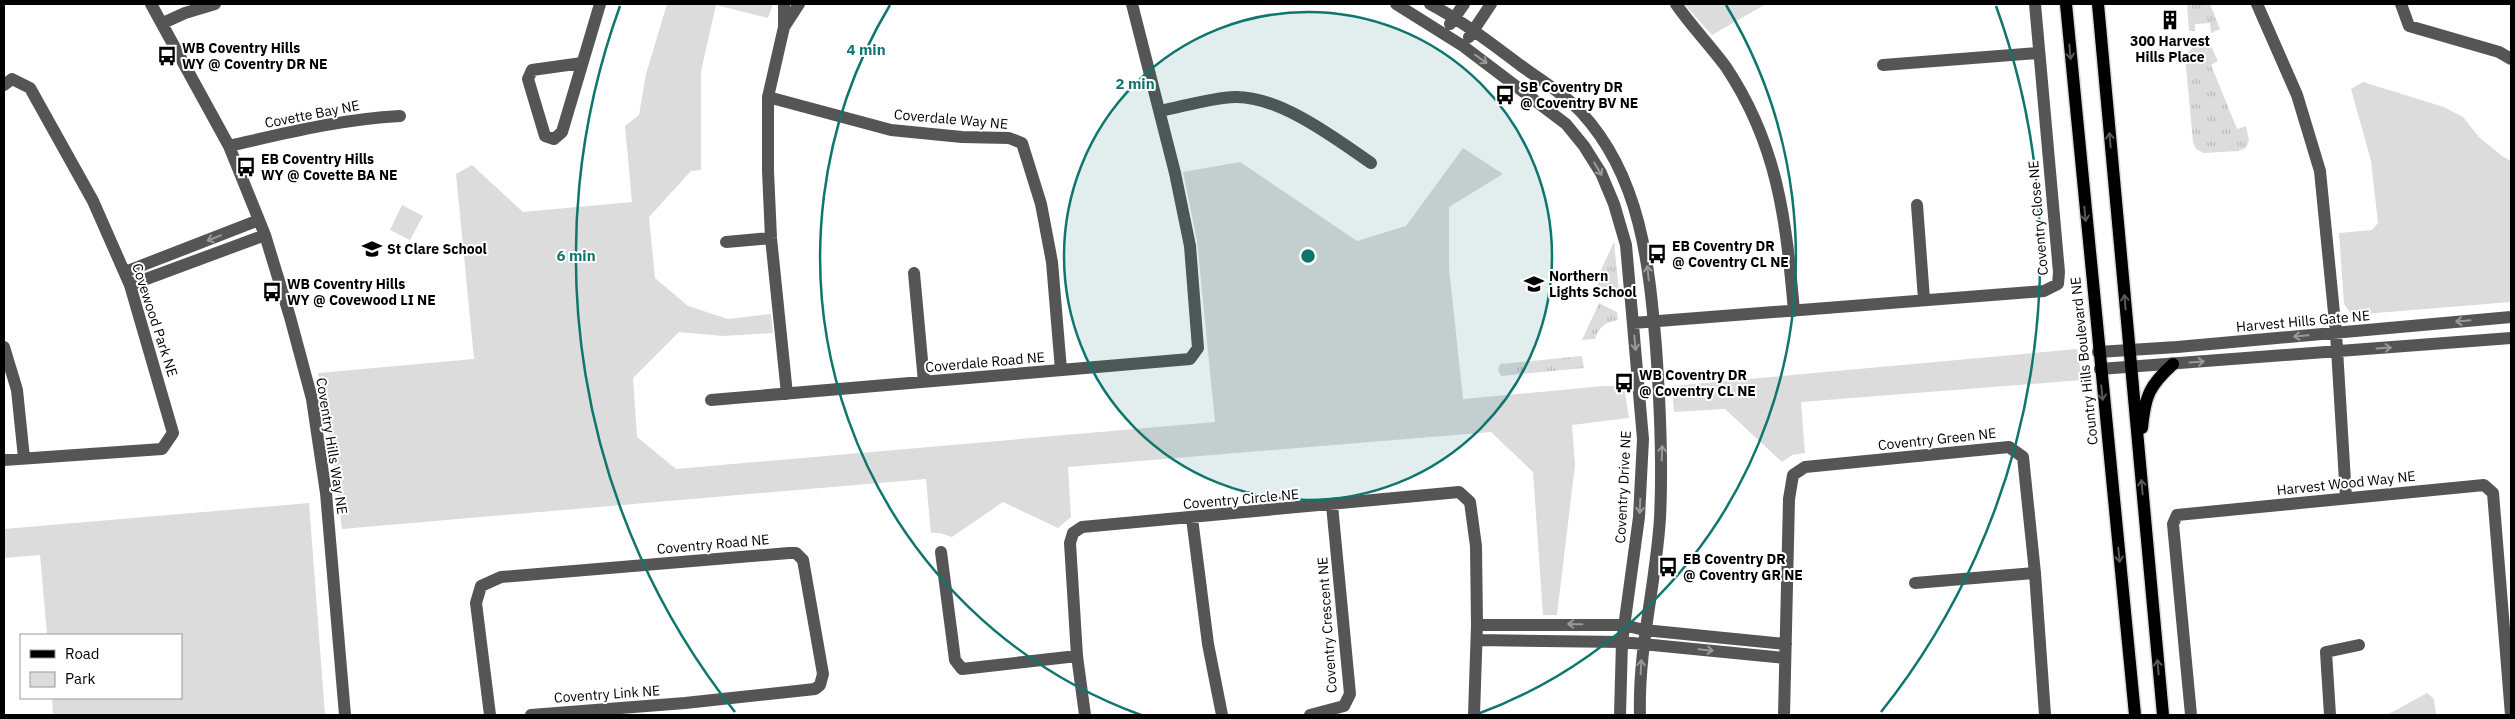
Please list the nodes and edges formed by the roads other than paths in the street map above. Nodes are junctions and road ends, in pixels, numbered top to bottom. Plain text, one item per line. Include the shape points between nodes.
1 (215, 4) edge
2 (600, 4) edge
3 (784, 4) edge
4 (799, 4) edge
5 (1132, 4) edge
6 (1396, 4) edge
7 (1430, 4) edge
8 (1464, 4) edge
9 (1491, 4) edge
10 (1676, 4) edge
11 (2035, 4) edge
12 (2066, 4) edge
13 (2098, 4) edge
14 (2257, 4) edge
15 (2400, 4) edge
16 (157, 5) edge
17 (1455, 18) junction
18 (163, 23) junction
19 (784, 27) junction
20 (1473, 30) junction
21 (1444, 32) junction
22 (1463, 46) junction
23 (2038, 53) junction
24 (2511, 59) edge
25 (582, 63) junction
26 (1883, 65) dead end
27 (4, 85) edge
28 (768, 97) junction
29 (1160, 111) junction
30 (400, 116) dead end
31 (229, 146) junction
32 (1371, 162) dead end
33 (1917, 205) dead end
34 (260, 220) junction
35 (265, 235) junction
36 (771, 238) junction
37 (726, 242) dead end
38 (125, 272) junction
39 (914, 273) dead end
40 (130, 285) junction
41 (1924, 299) junction
42 (1794, 311) junction
43 (2511, 317) edge
44 (1654, 322) junction
45 (1633, 323) junction
46 (2336, 333) junction
47 (2511, 338) edge
48 (4, 347) edge
49 (2129, 350) junction
50 (2098, 352) junction
51 (2336, 352) junction
52 (2173, 364) junction
53 (2131, 367) junction
54 (1061, 370) junction
55 (2100, 370) junction
56 (924, 382) junction
57 (787, 394) junction
58 (711, 400) dead end
59 (2139, 455) junction
60 (24, 458) junction
61 (4, 460) edge
62 (2346, 498) junction
63 (1332, 505) junction
64 (1192, 518) junction
65 (941, 552) dead end
66 (2035, 573) junction
67 (1915, 583) dead end
68 (1478, 625) junction
69 (1624, 625) junction
70 (1644, 630) junction
71 (1477, 640) junction
72 (1622, 642) junction
73 (1643, 644) junction
74 (1786, 644) junction
75 (2358, 645) dead end
76 (1077, 656) junction
77 (1785, 658) junction
78 (2132, 685) junction
79 (687, 709) edge
80 (345, 715) edge
81 (490, 715) edge
82 (531, 715) edge
83 (1085, 715) edge
84 (1222, 715) edge
85 (1310, 715) edge
86 (1474, 715) edge
87 (1620, 715) edge
88 (1640, 715) edge
89 (1784, 715) edge
90 (2045, 715) edge
91 (2130, 715) edge
92 (2135, 715) edge
93 (2163, 715) edge
94 (2191, 715) edge
95 (2330, 715) edge
96 (2511, 715) edge

1 - 18 street
2 - 25 street
3 - 19 street
4 - 19 street
5 - 29 street, Coverdale Road NE
6 - 21 street, Coventry Drive NE
7 - 17 street
8 - 17 street
9 - 20 street
10 - 42 street via 1726,68 1751,109 1765,143 1786,228
11 - 23 street, Coventry Close NE
12 -> 50 main road, Country Hills Boulevard NE
49 -> 13 main road
14 - 46 street via 2297,95 2320,172
15 - 24 street via 2409,26 2499,52
16 - 18 street, Coventry Hills Way NE
17 - 20 street
17 - 21 street
18 - 31 street, Coventry Hills Way NE
19 - 28 street
20 - 22 street
44 -> 20 street via 1645,244 1631,193 1618,164 1581,112
21 - 22 street, Coventry Drive NE
22 -> 45 street, Coventry Drive NE via 1566,124 1601,173 1626,245
23 - 26 street
23 - 41 street, Coventry Close NE via 2058,284 2044,291
25 - 25 street via 532,70 528,79 545,136 554,139 562,132
27 - 38 street, Covewood Park NE via 12,80 30,88 93,200
28 - 36 street
28 - 54 street, Coverdale Way NE via 891,130 1009,138 1022,143 1041,204 1052,262
29 - 32 street via 1237,97 1265,102 1312,122
29 - 54 street, Coverdale Road NE via 1190,246 1198,348 1190,359
30 - 31 street, Covette Bay NE via 298,130
31 - 34 street, Coventry Hills Way NE
33 - 41 street
34 - 35 street, Coventry Hills Way NE
34 -> 38 street
35 - 40 street
35 - 80 street, Coventry Hills Way NE via 312,399 326,493
36 - 37 street
36 - 57 street
38 - 40 street, Covewood Park NE
39 - 56 street
40 - 60 street, Covewood Park NE via 173,433 162,449
41 - 42 street, Coventry Close NE
42 - 44 street, Coventry Close NE
43 -> 46 street, Harvest Hills Gate NE
44 - 45 street, Coventry Close NE
70 -> 44 street via 1660,519 1662,438
45 -> 69 street, Coventry Drive NE via 1643,439 1640,517
46 -> 49 street, Harvest Hills Gate NE
46 - 51 street
51 -> 47 street
48 - 60 street via 17,390
49 - 50 street, Harvest Hills Gate NE
49 - 53 main road
50 - 55 main road, Country Hills Boulevard NE
52 -> 51 street
51 - 62 street
52 - 53 street
52 - 59 main road via 2148,390
53 - 55 street
53 - 59 main road
54 - 56 street, Coverdale Road NE
55 -> 78 main road, Country Hills Boulevard NE
56 - 57 street, Coverdale Road NE
57 - 58 street, Coverdale Road NE
93 -> 59 main road
60 - 61 street, Covewood Park NE
62 - 94 street, Harvest Wood Way NE via 2177,516 2173,524
62 - 96 street, Harvest Wood Way NE via 2484,485 2493,493
63 - 64 street, Coventry Circle NE
63 - 68 street, Coventry Circle NE via 1459,492 1470,502 1476,546
63 - 85 street, Coventry Crescent NE via 1350,694 1344,706
64 - 76 street, Coventry Circle NE via 1082,527 1073,533 1070,543
64 - 84 street via 1208,644
65 - 76 street via 955,660 962,669
66 - 67 street
66 - 74 street, Coventry Green NE via 2023,457 2010,447 1805,468 1793,475 1789,499
66 - 90 street, Coventry Green NE
69 -> 68 street
68 - 71 street, Coventry Circle NE
69 - 70 street
69 - 72 street, Coventry Drive NE
70 - 73 street
70 - 74 street
71 - 72 street
71 - 86 street, Coventry Circle NE
72 - 73 street
72 - 87 street, Coventry Drive NE
73 -> 77 street
88 -> 73 street
74 - 77 street, Coventry Green NE
75 - 95 street via 2326,652
76 - 83 street, Coventry Circle NE
77 - 89 street, Coventry Green NE
78 - 91 main road
78 - 92 main road, Country Hills Boulevard NE
79 - 81 street, Coventry Road NE via 809,691 820,685 822,674 803,560 796,554 491,580 481,586 476,603
79 - 82 street, Coventry Link NE

